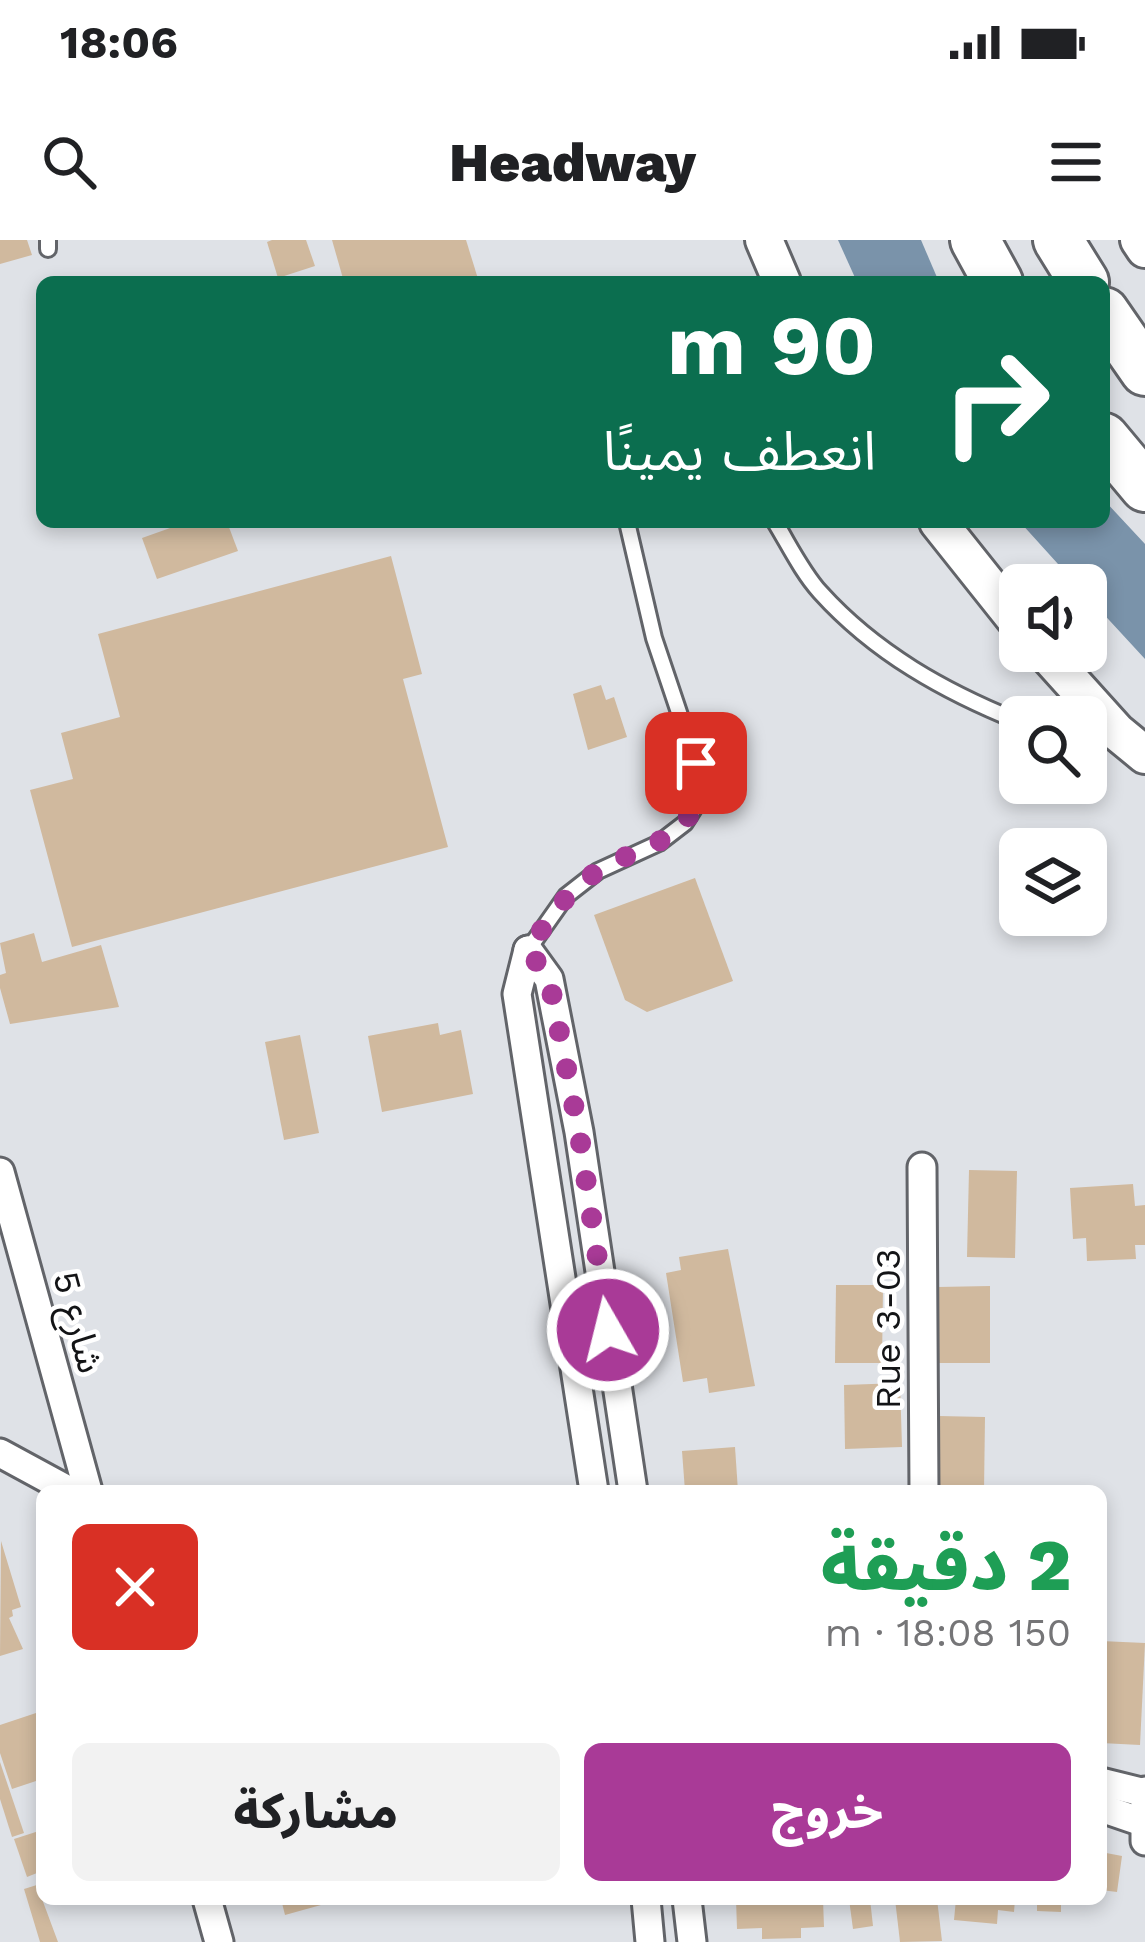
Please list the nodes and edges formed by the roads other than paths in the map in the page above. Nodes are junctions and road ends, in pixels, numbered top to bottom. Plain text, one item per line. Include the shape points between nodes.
1 (764, 240) edge
2 (975, 240) edge
3 (1058, 240) edge
4 (1139, 240) edge
5 (1145, 249) edge
6 (779, 276) edge
7 (995, 276) edge
8 (1080, 276) edge
9 (1110, 321) edge
10 (1145, 371) edge
11 (1110, 445) edge
12 (1145, 487) edge
13 (628, 528) edge
14 (779, 528) edge
15 (943, 528) edge
16 (999, 599) edge
17 (1062, 672) edge
18 (999, 714) edge
19 (1121, 740) edge
20 (528, 950) junction
21 (922, 1167) dead end
22 (0, 1172) edge
23 (613, 1370) junction
24 (576, 1380) junction
25 (0, 1453) edge
26 (59, 1485) edge
27 (86, 1485) edge
28 (593, 1485) edge
29 (632, 1485) edge
30 (924, 1485) edge
31 (1107, 1783) edge
32 (1145, 1792) edge
33 (1107, 1811) edge
34 (1144, 1829) edge
35 (209, 1905) edge
36 (647, 1905) edge
37 (688, 1905) edge
38 (219, 1942) edge
39 (650, 1942) edge
40 (692, 1942) edge

1 - 6 street
2 - 7 highway
3 - 8 highway
4 - 5 street
9 - 10 highway
11 - 12 highway
13 - 20 lane via 696,763 697,804 659,843 566,896
14 - 18 lane via 817,590 859,629 916,674
15 - 16 street
17 - 19 street
20 - 23 street via 549,979
20 - 24 street via 517,994
21 - 30 street, Rue 3-03
22 - 27 street, شارع 5
23 - 24 lane
23 - 29 street
24 - 28 street
25 - 26 street
31 - 32 street
32 - 34 street
33 - 34 street
35 - 38 street
36 - 39 street
37 - 40 street

